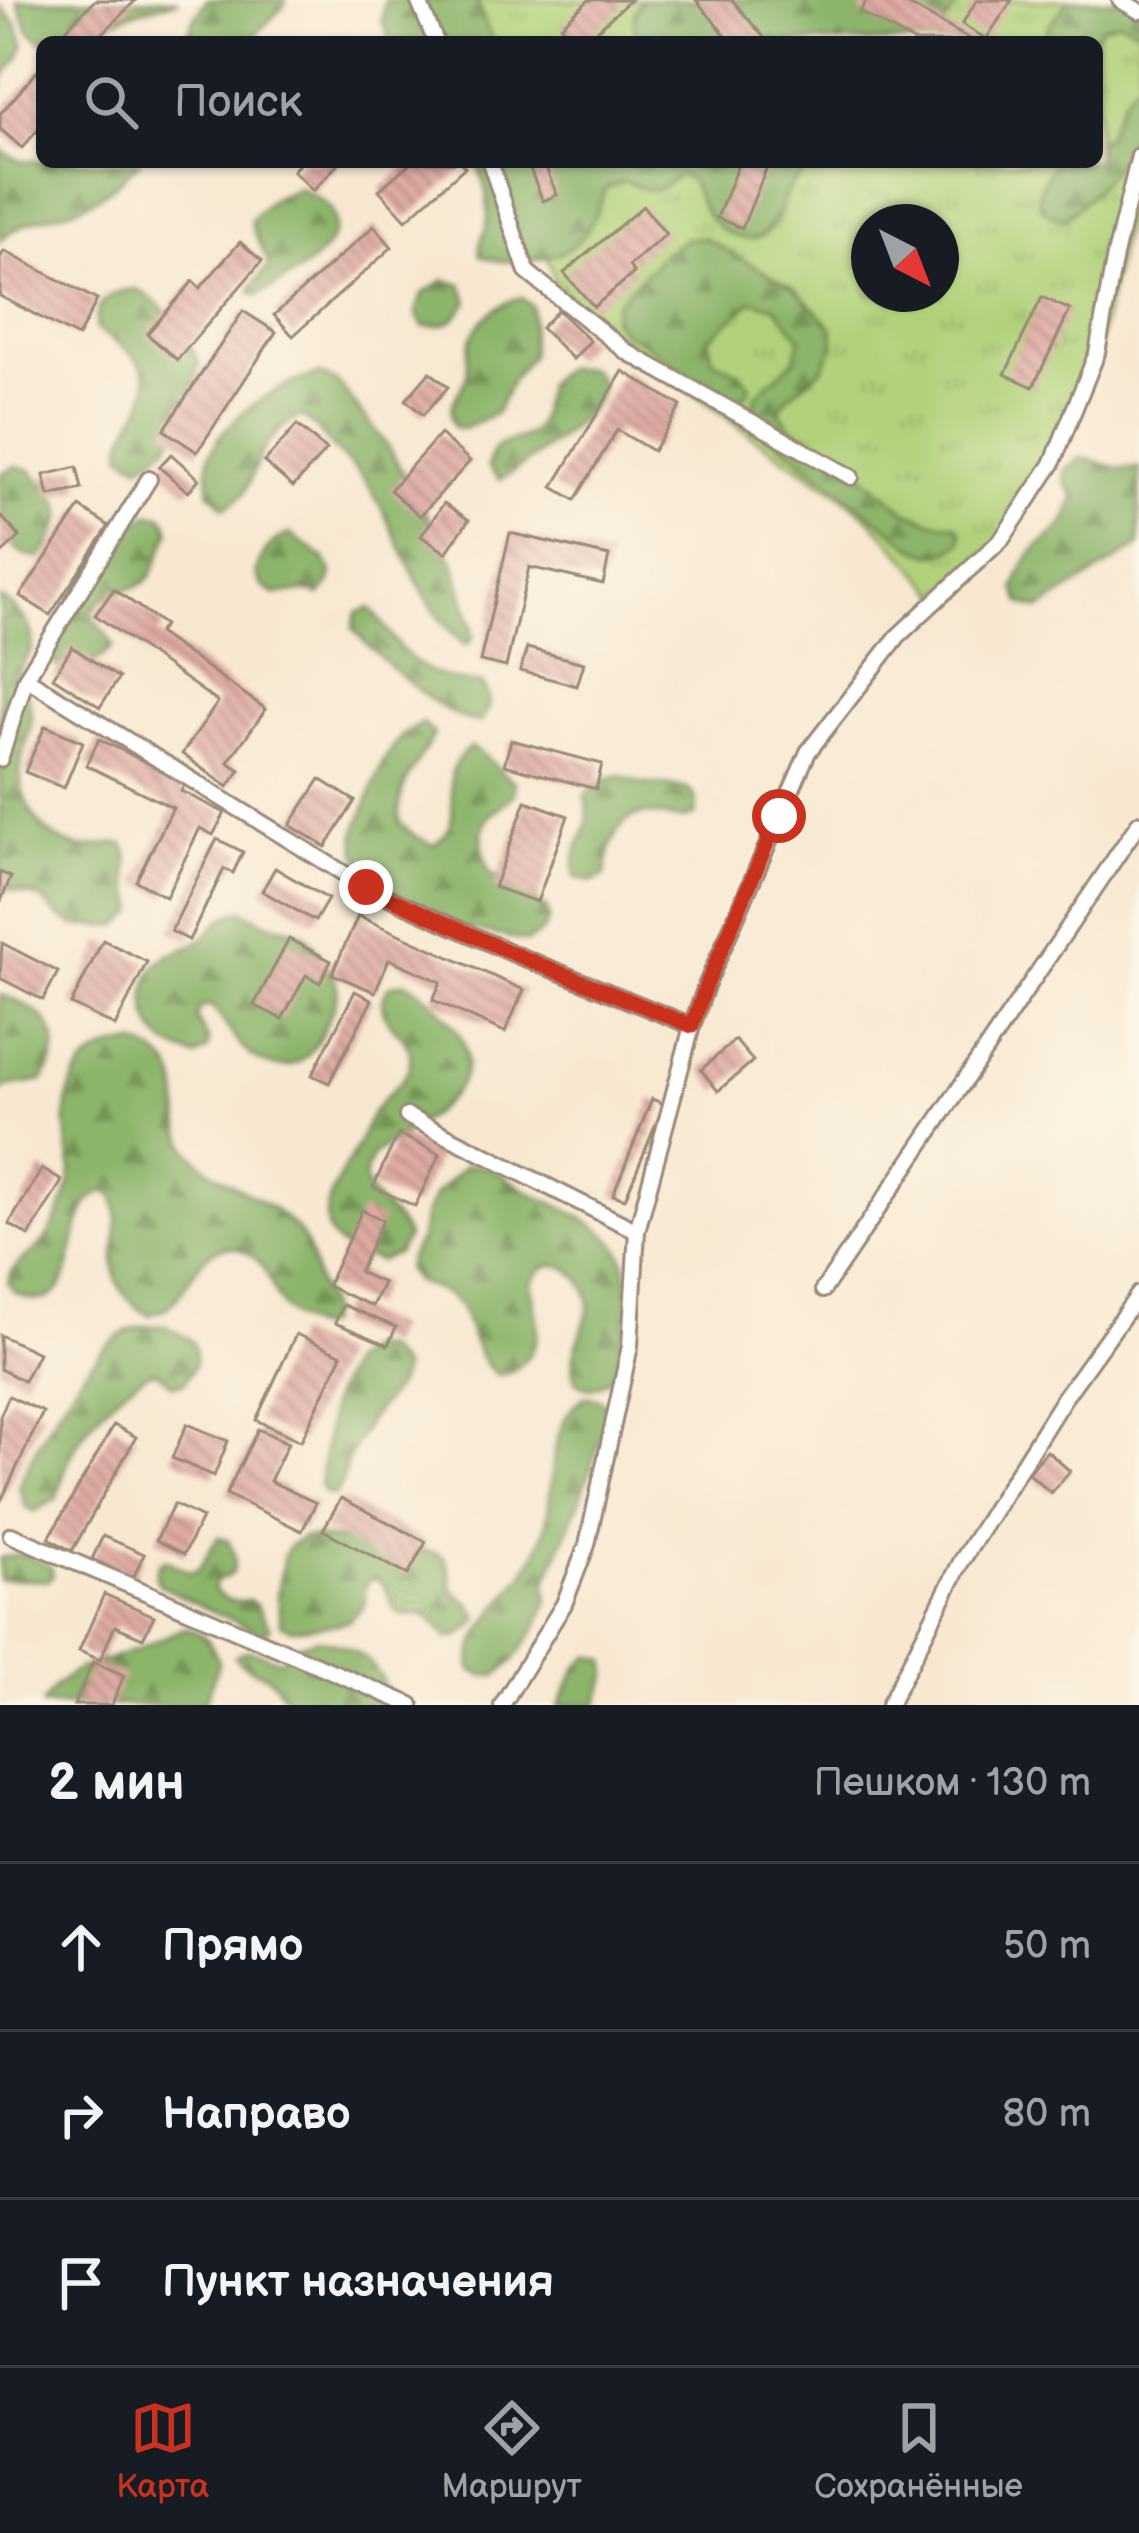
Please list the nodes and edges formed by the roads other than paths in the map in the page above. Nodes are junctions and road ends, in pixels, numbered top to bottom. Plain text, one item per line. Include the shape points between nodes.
1 (418, 0) edge
2 (1120, 0) edge
3 (1139, 11) edge
4 (433, 36) edge
5 (1139, 156) edge
6 (492, 168) edge
7 (851, 477) dead end
8 (149, 479) dead end
9 (26, 678) junction
10 (0, 759) edge
11 (1139, 823) edge
12 (692, 1026) junction
13 (406, 1116) dead end
14 (637, 1231) junction
15 (823, 1290) dead end
16 (1139, 1294) edge
17 (11, 1535) dead end
18 (411, 1705) edge
19 (502, 1705) edge
20 (889, 1705) edge

1 - 4 lane
2 - 3 lane
5 - 12 lane via 1097,353 1052,464 1002,538 898,636 808,752
6 - 7 lane via 526,272 627,352
8 - 9 lane
9 - 10 lane
9 - 12 lane via 366,887
11 - 15 lane
12 - 14 lane
13 - 14 lane
14 - 19 lane via 630,1346 587,1544 565,1604
16 - 20 lane via 961,1562
17 - 18 lane

